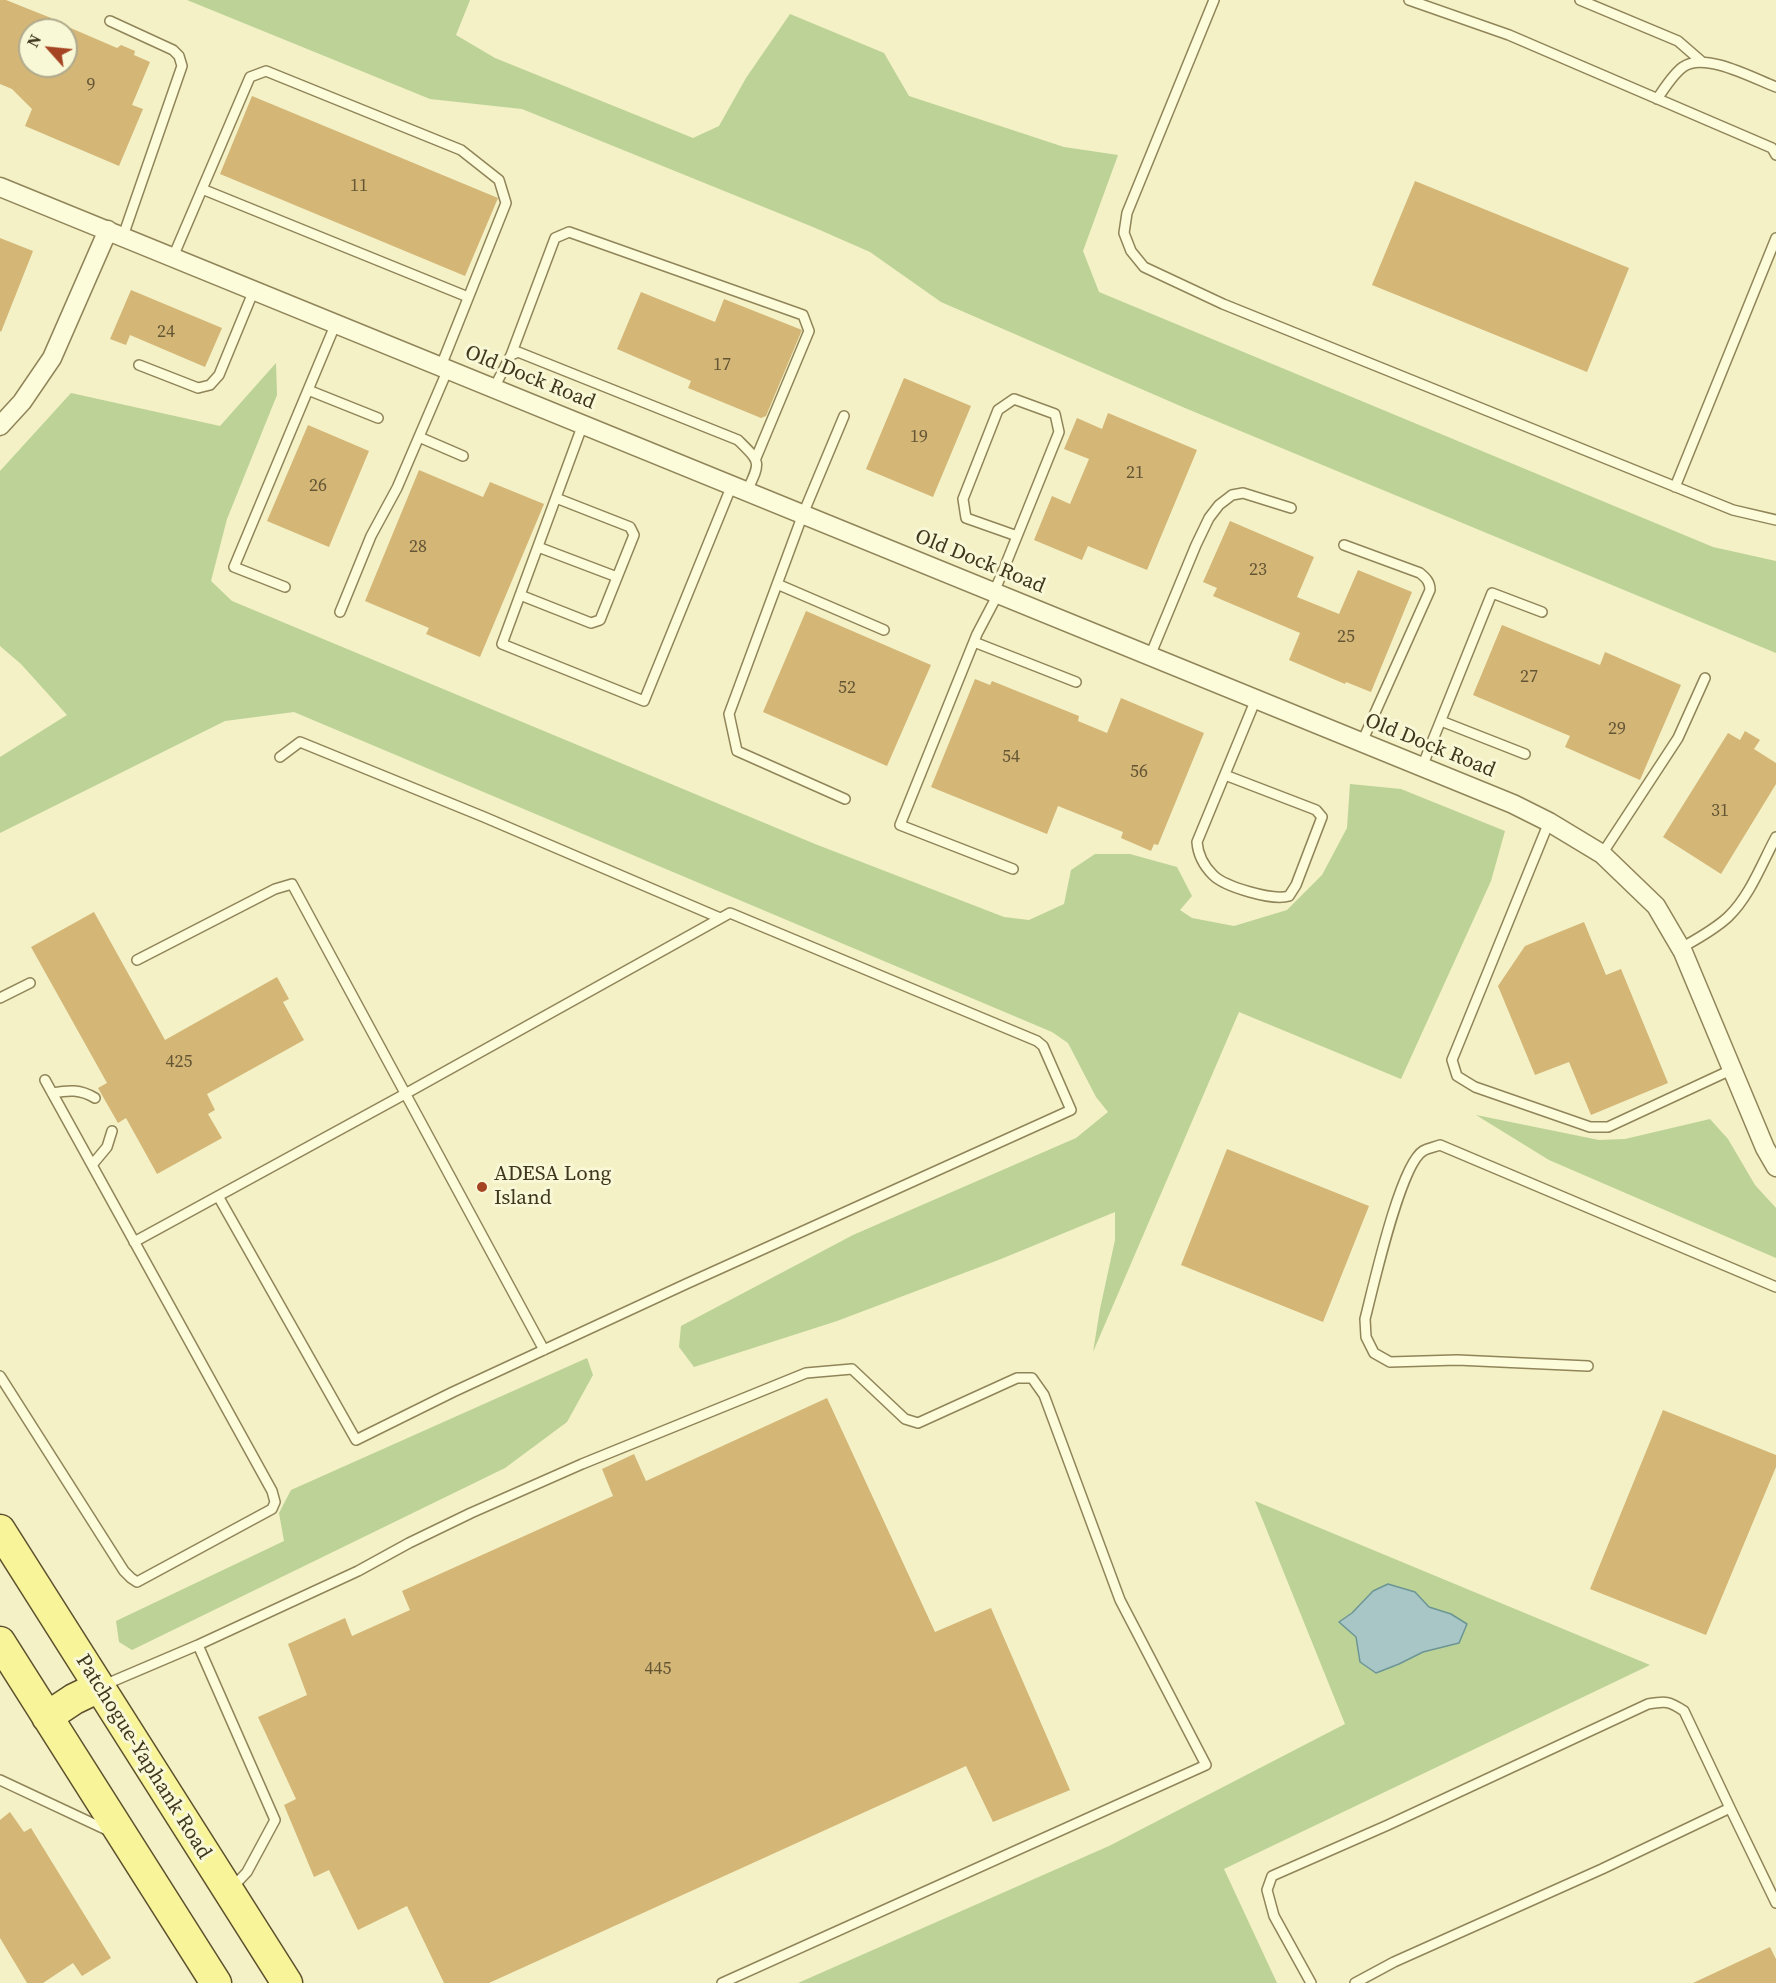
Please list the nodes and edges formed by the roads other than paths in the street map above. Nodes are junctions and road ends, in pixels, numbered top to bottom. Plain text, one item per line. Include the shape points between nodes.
1 (1214, 0) edge
2 (1409, 0) edge
3 (1580, 0) edge
4 (110, 21) dead end
5 (1701, 61) junction
6 (1776, 87) edge
7 (1657, 99) junction
8 (1776, 155) edge
9 (0, 187) edge
10 (202, 189) junction
11 (116, 233) junction
12 (1776, 238) edge
13 (173, 257) junction
14 (254, 290) junction
15 (468, 297) junction
16 (336, 323) junction
17 (511, 355) junction
18 (139, 365) dead end
19 (444, 368) junction
20 (494, 388) junction
21 (308, 390) junction
22 (844, 416) dead end
23 (378, 418) dead end
24 (583, 424) junction
25 (0, 426) edge
26 (419, 436) junction
27 (463, 456) dead end
28 (756, 458) junction
29 (1675, 486) junction
30 (739, 488) junction
31 (556, 498) junction
32 (1291, 508) dead end
33 (803, 514) junction
34 (1776, 520) edge
35 (1017, 536) junction
36 (1344, 545) dead end
37 (538, 548) junction
38 (617, 577) junction
39 (777, 584) junction
40 (285, 587) dead end
41 (996, 593) junction
42 (520, 595) junction
43 (340, 612) dead end
44 (1542, 612) dead end
45 (884, 630) dead end
46 (974, 642) junction
47 (1150, 656) junction
48 (1706, 678) dead end
49 (1076, 682) dead end
50 (1256, 699) junction
51 (1441, 721) junction
52 (1362, 742) junction
53 (1525, 754) dead end
54 (280, 757) dead end
55 (1422, 767) junction
56 (1225, 775) junction
57 (845, 799) dead end
58 (1549, 822) junction
59 (1776, 837) edge
60 (1602, 854) junction
61 (1013, 869) dead end
62 (720, 918) junction
63 (1681, 948) junction
64 (137, 960) dead end
65 (30, 983) dead end
66 (0, 998) edge
67 (1733, 1069) junction
68 (45, 1080) dead end
69 (52, 1093) junction
70 (405, 1095) junction
71 (95, 1098) dead end
72 (112, 1131) dead end
73 (92, 1165) junction
74 (1776, 1167) edge
75 (218, 1196) junction
76 (135, 1242) junction
77 (1776, 1287) edge
78 (544, 1350) junction
79 (1588, 1366) dead end
80 (0, 1376) edge
81 (0, 1530) edge
82 (0, 1642) edge
83 (198, 1645) junction
84 (99, 1687) junction
85 (47, 1717) junction
86 (0, 1780) edge
87 (1730, 1808) junction
88 (123, 1837) junction
89 (229, 1892) junction
90 (1776, 1903) edge
91 (216, 1983) edge
92 (287, 1983) edge
93 (722, 1983) edge
94 (1311, 1983) edge
95 (1355, 1983) edge

1 - 29 lane via 1128,213 1124,233 1144,267 1223,304
2 - 7 lane via 1509,35
3 - 5 lane via 1678,41
4 - 11 lane via 172,50 182,66
5 - 6 lane
5 - 7 lane via 1684,65
7 - 8 lane via 1772,148
9 - 11 street, Old Dock Road
10 - 13 lane
10 - 15 lane
10 - 15 lane via 250,77 266,70 461,150 499,180 506,203
11 - 13 street, Old Dock Road
11 - 25 street via 52,358
12 - 29 lane
13 - 14 street, Old Dock Road
14 - 16 street, Old Dock Road
14 - 18 lane via 219,375 210,385 198,388
15 - 19 lane
16 - 19 street, Old Dock Road
16 - 21 lane
17 - 20 lane
17 - 28 lane via 518,352 738,440
17 - 28 lane via 555,238 569,232 803,315 809,331
19 - 20 street, Old Dock Road
19 - 26 lane
20 - 24 street, Old Dock Road
21 - 23 lane
21 - 40 lane via 234,567
22 - 33 lane
24 - 30 street, Old Dock Road
24 - 31 lane
26 - 27 lane
26 - 43 lane
28 - 30 lane via 757,469
29 - 34 lane via 1732,510
30 - 33 street, Old Dock Road
30 - 42 lane via 644,701 502,644
31 - 37 lane
31 - 38 lane via 630,526 634,536
32 - 47 lane via 1243,493 1232,495 1219,505 1196,545
33 - 39 lane
33 - 41 street, Old Dock Road
35 - 35 lane via 1059,432 1055,414 1014,399 998,410 963,499 966,518
35 - 41 lane
36 - 52 lane via 1420,573 1430,585
37 - 38 lane
37 - 42 lane
38 - 42 lane via 600,620 591,623
39 - 45 lane
39 - 57 lane via 729,714 737,750
41 - 46 lane
41 - 47 street, Old Dock Road
44 - 51 lane via 1492,593
46 - 49 lane
46 - 61 lane via 900,825
47 - 50 street, Old Dock Road
48 - 60 lane via 1678,738
50 - 52 street, Old Dock Road
50 - 56 lane
51 - 53 lane
51 - 55 lane
52 - 55 street, Old Dock Road
54 - 62 lane via 300,742
55 - 58 street, Old Dock Road
56 - 56 lane via 1197,842 1203,863 1214,877 1227,883 1273,897 1289,896 1322,817 1316,810
58 - 60 street, Old Dock Road
58 - 67 lane via 1452,1060 1457,1076 1475,1087 1590,1127 1608,1127
59 - 63 lane via 1749,889 1729,916
60 - 63 street, Old Dock Road via 1656,906
62 - 70 lane
62 - 78 lane via 730,913 1037,1041 1071,1110
63 - 67 street, Old Dock Road
64 - 70 lane via 291,884
65 - 66 lane
67 - 74 street, Old Dock Road
68 - 69 lane
69 - 71 lane via 72,1089
69 - 73 lane
70 - 75 lane
70 - 78 lane
72 - 73 lane via 107,1147
73 - 76 lane
75 - 76 lane
75 - 78 lane via 356,1440
76 - 80 lane via 272,1491 272,1509 137,1582 124,1571
77 - 79 lane via 1440,1144 1422,1151 1410,1166 1394,1209 1365,1319 1366,1337 1374,1353 1390,1362 1458,1360
81 - 84 main road, Patchogue-Yaphank Road
82 - 85 main road
83 - 84 lane
83 - 89 lane via 275,1820 247,1872
83 - 93 lane via 358,1571 471,1513 806,1373 852,1369 905,1419 918,1423 1017,1378 1032,1378 1044,1395 1120,1600 1206,1765
84 - 85 main road
84 - 89 main road, Patchogue-Yaphank Road
85 - 88 main road
86 - 88 lane
87 - 90 lane
87 - 94 lane via 1684,1711 1671,1702 1648,1704 1272,1876 1267,1890 1274,1916
87 - 95 lane
88 - 91 main road
89 - 92 main road, Patchogue-Yaphank Road

